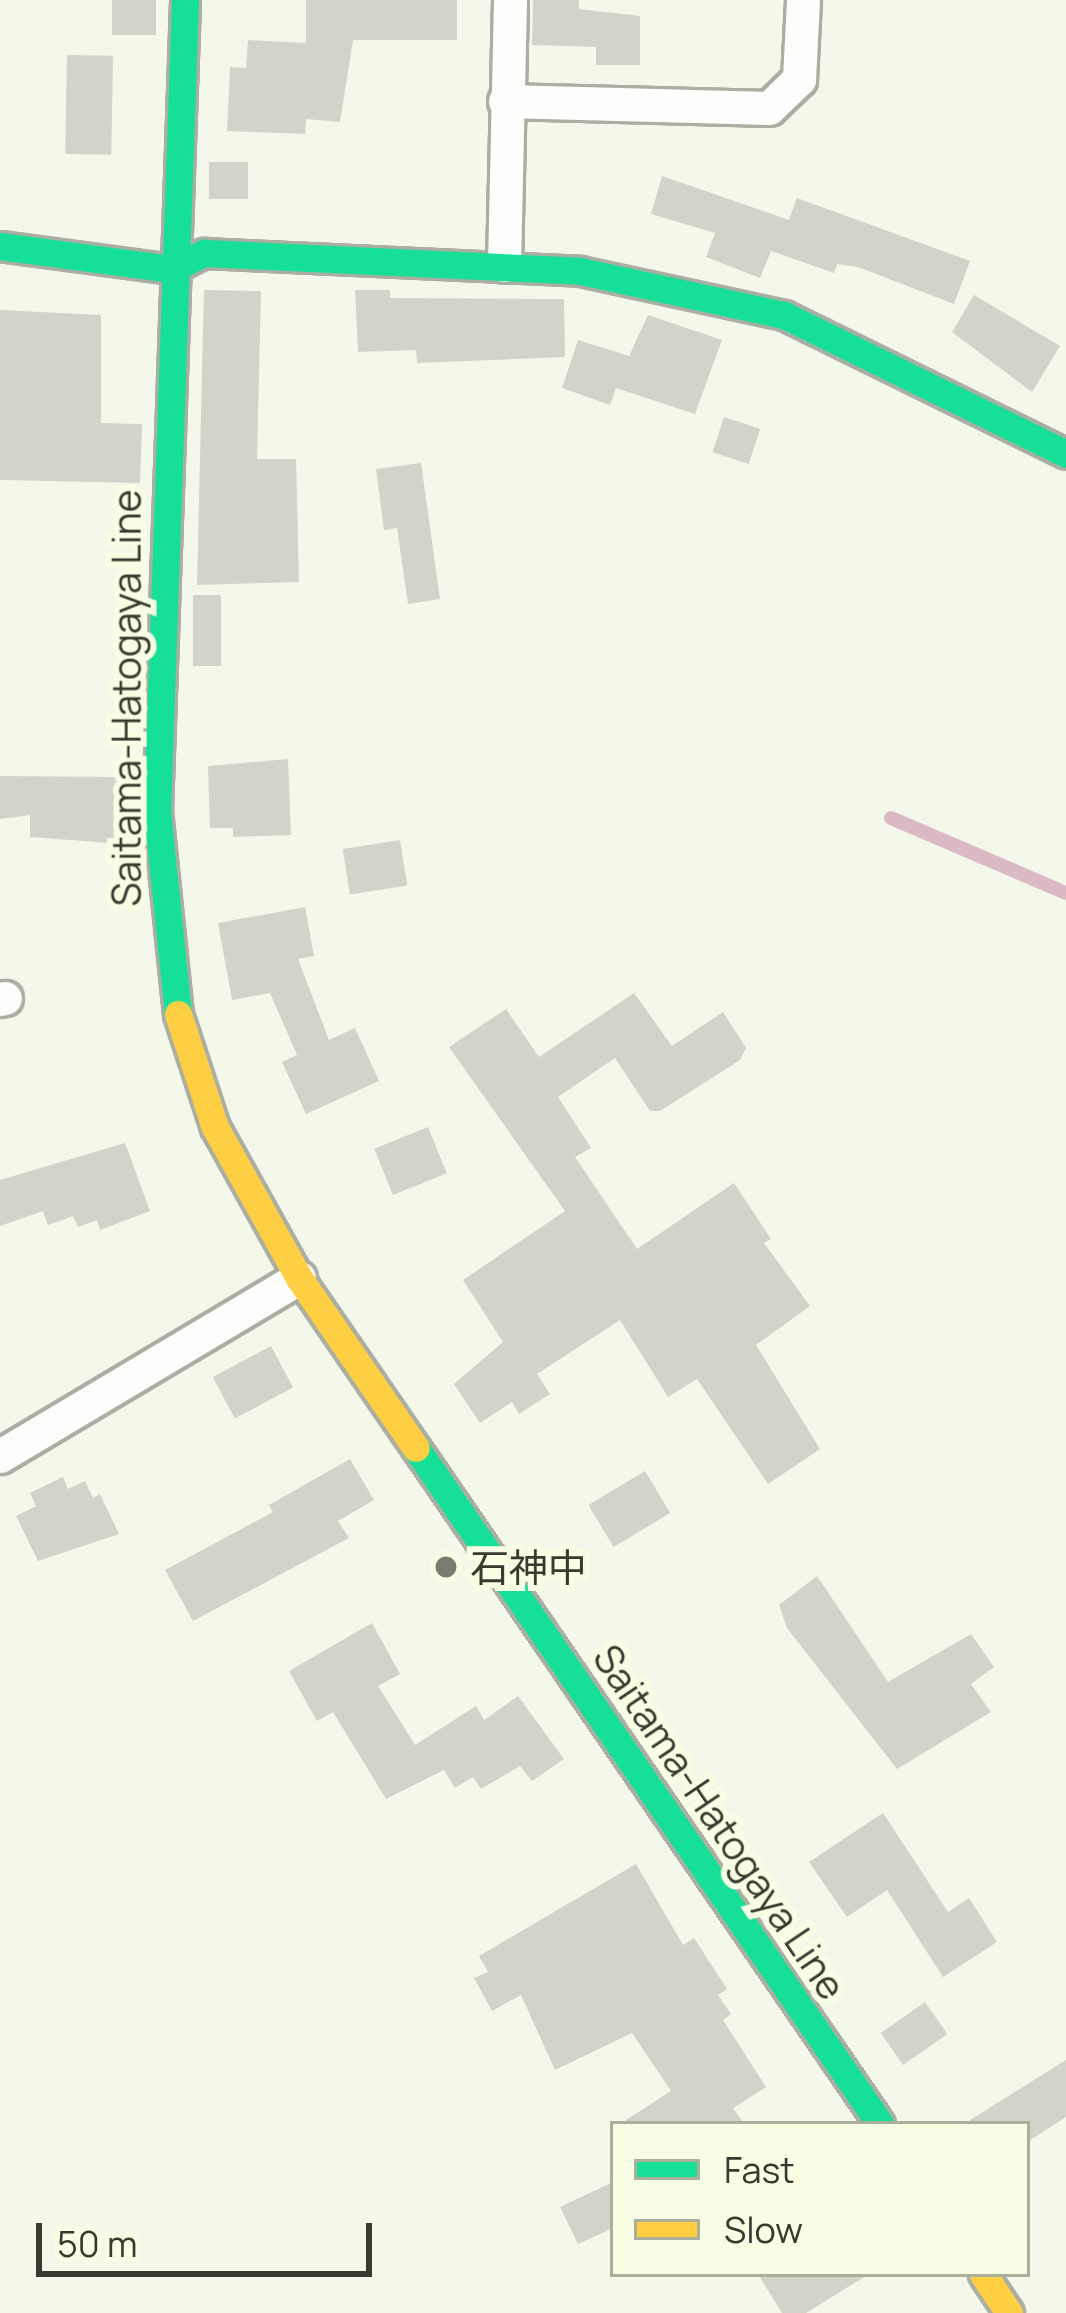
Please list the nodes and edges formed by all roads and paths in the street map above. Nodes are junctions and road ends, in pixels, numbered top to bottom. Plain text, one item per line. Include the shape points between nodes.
1 (185, 0) edge
2 (510, 0) edge
3 (802, 0) edge
4 (505, 101) junction
5 (0, 246) edge
6 (504, 265) junction
7 (172, 269) junction
8 (1066, 454) edge
9 (298, 1277) junction
10 (0, 1456) edge
11 (878, 2121) edge
12 (985, 2277) edge
13 (1010, 2313) edge

1 - 7 main road, Saitama-Hatogaya Line
2 - 4 street
3 - 4 street via 799,79 770,108
4 - 6 street
5 - 7 main road
6 - 7 main road via 204,253
6 - 8 main road via 580,271 784,315
7 - 9 main road, Saitama-Hatogaya Line via 158,766 167,960 185,1050 214,1126
9 - 10 street
9 - 11 main road, Saitama-Hatogaya Line
12 - 13 main road

